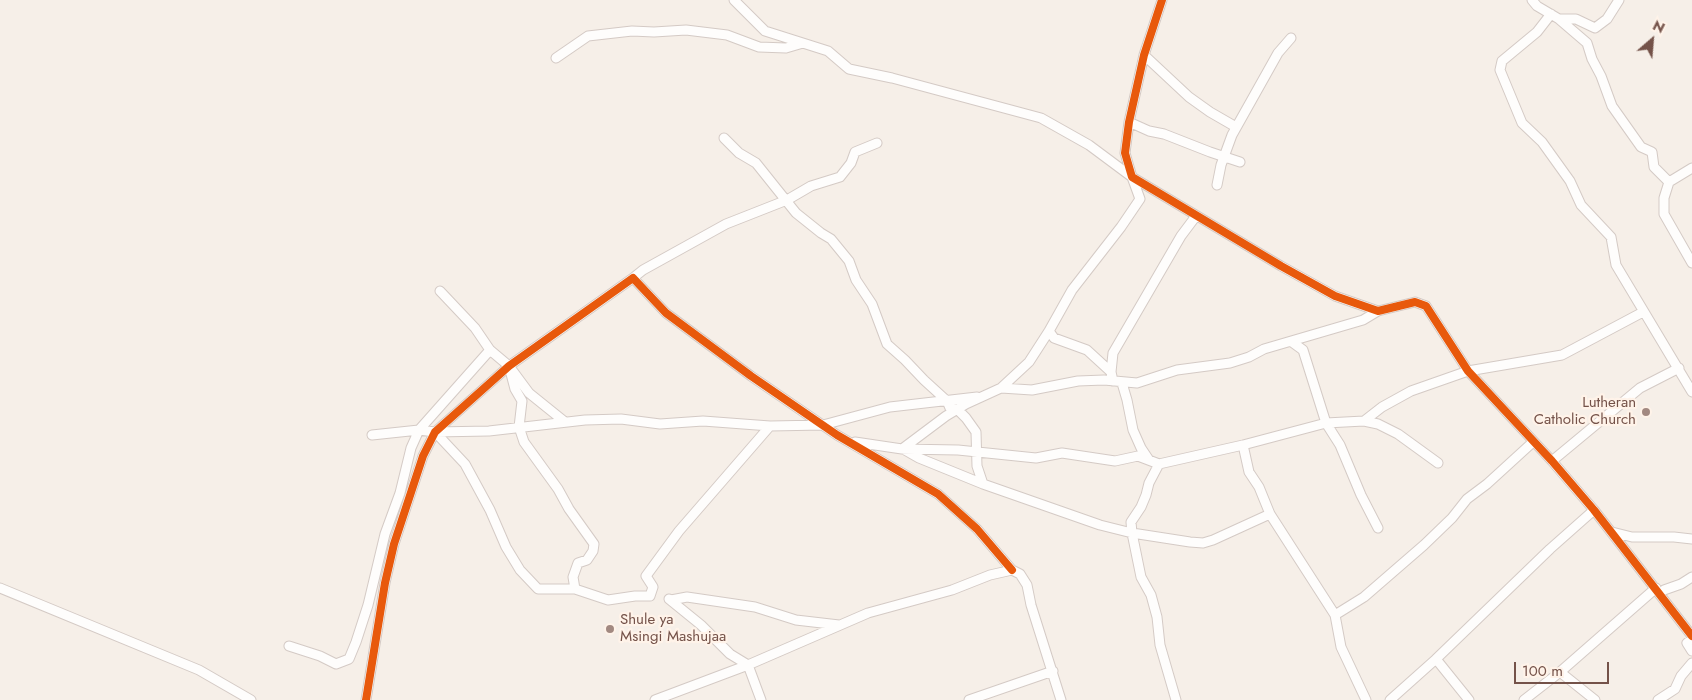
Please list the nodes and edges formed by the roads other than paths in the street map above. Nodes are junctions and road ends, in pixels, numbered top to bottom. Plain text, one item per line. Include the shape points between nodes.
1 (734, 0) edge
2 (1162, 0) edge
3 (1619, 0) edge
4 (1538, 2) edge
5 (1551, 14) junction
6 (1559, 19) junction
7 (1291, 38) dead end
8 (804, 43) junction
9 (1144, 55) junction
10 (556, 58) dead end
11 (1129, 122) junction
12 (1236, 128) junction
13 (724, 138) dead end
14 (877, 143) dead end
15 (1224, 157) junction
16 (1240, 162) dead end
17 (1692, 168) edge
18 (1132, 177) junction
19 (1669, 182) junction
20 (1217, 185) dead end
21 (787, 200) junction
22 (1196, 216) junction
23 (1691, 260) edge
24 (633, 278) junction
25 (440, 291) dead end
26 (1378, 311) junction
27 (1644, 312) junction
28 (1049, 331) junction
29 (1292, 342) junction
30 (490, 350) junction
31 (509, 366) junction
32 (1679, 368) junction
33 (1468, 371) junction
34 (1111, 372) junction
35 (1118, 382) junction
36 (1001, 388) junction
37 (1692, 392) edge
38 (984, 397) junction
39 (947, 401) junction
40 (957, 409) junction
41 (1364, 421) junction
42 (565, 422) junction
43 (1326, 423) junction
44 (823, 425) junction
45 (770, 426) junction
46 (519, 427) junction
47 (418, 430) junction
48 (435, 432) junction
49 (372, 435) dead end
50 (849, 441) junction
51 (1533, 442) junction
52 (1243, 445) junction
53 (902, 449) junction
54 (977, 452) junction
55 (1149, 460) junction
56 (1552, 461) junction
57 (1438, 463) dead end
58 (1159, 464) junction
59 (983, 484) junction
60 (1594, 510) junction
61 (1270, 514) junction
62 (1378, 528) dead end
63 (1612, 532) junction
64 (1132, 533) junction
65 (1692, 539) edge
66 (1012, 570) junction
67 (1692, 577) edge
68 (0, 588) edge
69 (575, 589) junction
70 (1660, 589) junction
71 (1335, 615) junction
72 (839, 625) junction
73 (1692, 638) edge
74 (289, 646) dead end
75 (1692, 651) edge
76 (1436, 660) junction
77 (1692, 663) edge
78 (748, 665) junction
79 (1053, 671) junction
80 (1560, 672) junction
81 (251, 700) edge
82 (366, 700) edge
83 (655, 700) edge
84 (761, 700) edge
85 (969, 700) edge
86 (1061, 700) edge
87 (1176, 700) edge
88 (1366, 700) edge
89 (1390, 700) edge
90 (1469, 700) edge
91 (1524, 700) edge
92 (1595, 700) edge
93 (1658, 700) edge

1 - 8 street via 765,32
2 - 9 street
3 - 6 street via 1607,19 1595,28 1576,19
4 - 5 street
5 - 6 street
5 - 27 street via 1537,32 1502,61 1500,70 1522,123 1542,142 1570,180 1581,205 1611,237 1616,265
6 - 19 street via 1587,43 1612,106 1641,147 1652,152 1654,167
7 - 12 street via 1278,53
8 - 10 street via 786,48 758,47 727,35 686,30 632,31 588,36
8 - 18 street via 828,51 849,69 1041,118 1089,145
9 - 11 street
9 - 12 street via 1189,97
11 - 15 street
11 - 18 street via 1125,153
12 - 15 street
13 - 21 street via 756,164
14 - 21 street via 855,152 840,177 811,186
15 - 16 street
15 - 20 street
17 - 19 street
18 - 22 street
18 - 28 street via 1140,198 1072,290
19 - 23 street via 1664,214
21 - 24 street via 726,224
21 - 39 street via 796,213 831,239 849,260 856,280 872,304 886,344
22 - 26 street via 1335,296
22 - 34 street via 1113,353
24 - 31 street
24 - 44 street via 666,313
25 - 30 street via 475,328
26 - 29 street via 1363,320
26 - 33 street via 1415,302 1426,306
27 - 32 street
27 - 33 street via 1562,355
28 - 34 street via 1054,338 1087,350
28 - 36 street via 1028,362
29 - 35 street via 1230,363 1177,370 1137,383
29 - 43 street via 1303,350
30 - 31 street
30 - 47 street
31 - 42 street via 529,393
31 - 46 street via 514,389 522,401
31 - 48 street
32 - 37 street
32 - 56 street via 1640,388
33 - 41 street via 1411,391
33 - 51 street
34 - 35 street
35 - 36 street via 1078,381 1032,390
35 - 55 street via 1127,400 1133,430
36 - 38 street
38 - 39 street
38 - 40 street
39 - 40 street via 950,408
39 - 44 street via 890,407
40 - 53 street
40 - 54 street via 976,432
41 - 43 street
41 - 57 street via 1398,434
42 - 45 street via 621,419 660,424 703,421
42 - 46 street
43 - 52 street
43 - 62 street via 1340,445
44 - 45 street
44 - 50 street
45 - 69 street via 678,531 646,576 653,587 650,596 608,600
46 - 48 street
46 - 69 street via 524,442 594,544 587,560 578,563 573,577
47 - 48 street
47 - 49 street
47 - 74 street via 384,534 368,605 349,659 336,664
48 - 69 street via 465,464 520,570 538,589
48 - 82 street via 423,456 394,544
50 - 53 street
50 - 66 street via 938,494 978,529
51 - 56 street
51 - 71 street via 1467,499 1452,518 1364,597
52 - 58 street
52 - 61 street via 1249,472
53 - 54 street
53 - 59 street
54 - 55 street via 1036,458 1062,453 1115,460 1138,456
54 - 59 street via 977,466
55 - 58 street
56 - 60 street
58 - 64 street via 1131,522
59 - 64 street via 1100,526
60 - 63 street
60 - 76 street
61 - 64 street via 1203,543
61 - 71 street
63 - 65 street via 1632,537
63 - 70 street
64 - 87 street via 1141,576 1157,618 1160,645
66 - 72 street via 868,613
66 - 79 street via 1020,574 1027,584
67 - 70 street via 1681,584
68 - 81 street via 199,670
70 - 73 street
70 - 80 street
71 - 88 street via 1341,647
72 - 78 street
72 - 78 street via 796,620 745,605 687,597 669,599 730,654
73 - 75 street via 1687,643
76 - 89 street
76 - 90 street
77 - 93 street via 1675,690
78 - 83 street
78 - 84 street
79 - 85 street
79 - 86 street
80 - 91 street
80 - 92 street

